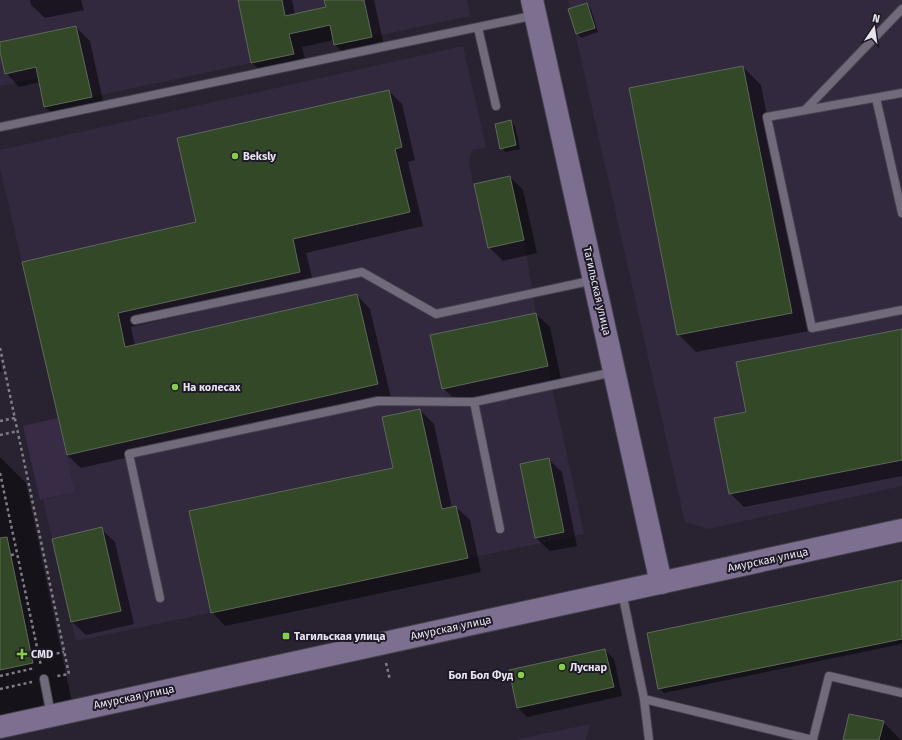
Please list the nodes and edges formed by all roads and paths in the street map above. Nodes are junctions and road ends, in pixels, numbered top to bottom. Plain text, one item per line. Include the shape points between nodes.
1 (534, 8) edge
2 (902, 8) edge
3 (478, 28) junction
4 (902, 93) edge
5 (876, 98) junction
6 (496, 106) dead end
7 (805, 110) junction
8 (0, 127) edge
9 (902, 213) edge
10 (594, 280) junction
11 (902, 310) edge
12 (136, 320) dead end
13 (0, 348) edge
14 (615, 372) junction
15 (474, 402) junction
16 (15, 418) junction
17 (0, 421) edge
18 (18, 431) junction
19 (0, 435) edge
20 (0, 473) edge
21 (500, 530) dead end
22 (902, 530) edge
23 (17, 554) junction
24 (11, 556) dead end
25 (662, 582) junction
26 (622, 591) junction
27 (160, 598) dead end
28 (64, 652) junction
29 (39, 658) junction
30 (385, 661) dead end
31 (0, 676) edge
32 (44, 679) junction
33 (390, 680) dead end
34 (0, 689) edge
35 (902, 693) edge
36 (644, 699) junction
37 (51, 715) junction
38 (0, 727) edge
39 (649, 740) edge
40 (813, 740) edge

1 - 3 lane
1 - 10 street, Тагильская улица
2 - 7 lane
3 - 6 lane
3 - 8 lane
4 - 5 lane
5 - 7 lane
5 - 9 lane
7 - 11 lane via 767,117 812,328
10 - 12 lane via 436,314 362,272
10 - 14 street, Тагильская улица
13 - 16 path
14 - 15 lane
14 - 25 street, Тагильская улица
15 - 21 lane
15 - 27 lane via 378,401 128,454
16 - 17 path
16 - 18 path
18 - 19 path
18 - 28 path
20 - 23 path
22 - 25 street, Амурская улица
23 - 24 path
23 - 29 path
25 - 26 street, Амурская улица
26 - 36 lane
26 - 37 street, Амурская улица
28 - 29 path
28 - 32 path via 69,674
29 - 31 path via 41,667
30 - 33 path
32 - 34 path
32 - 37 lane
35 - 40 lane via 829,676
36 - 39 lane
36 - 40 lane
37 - 38 street, Амурская улица

